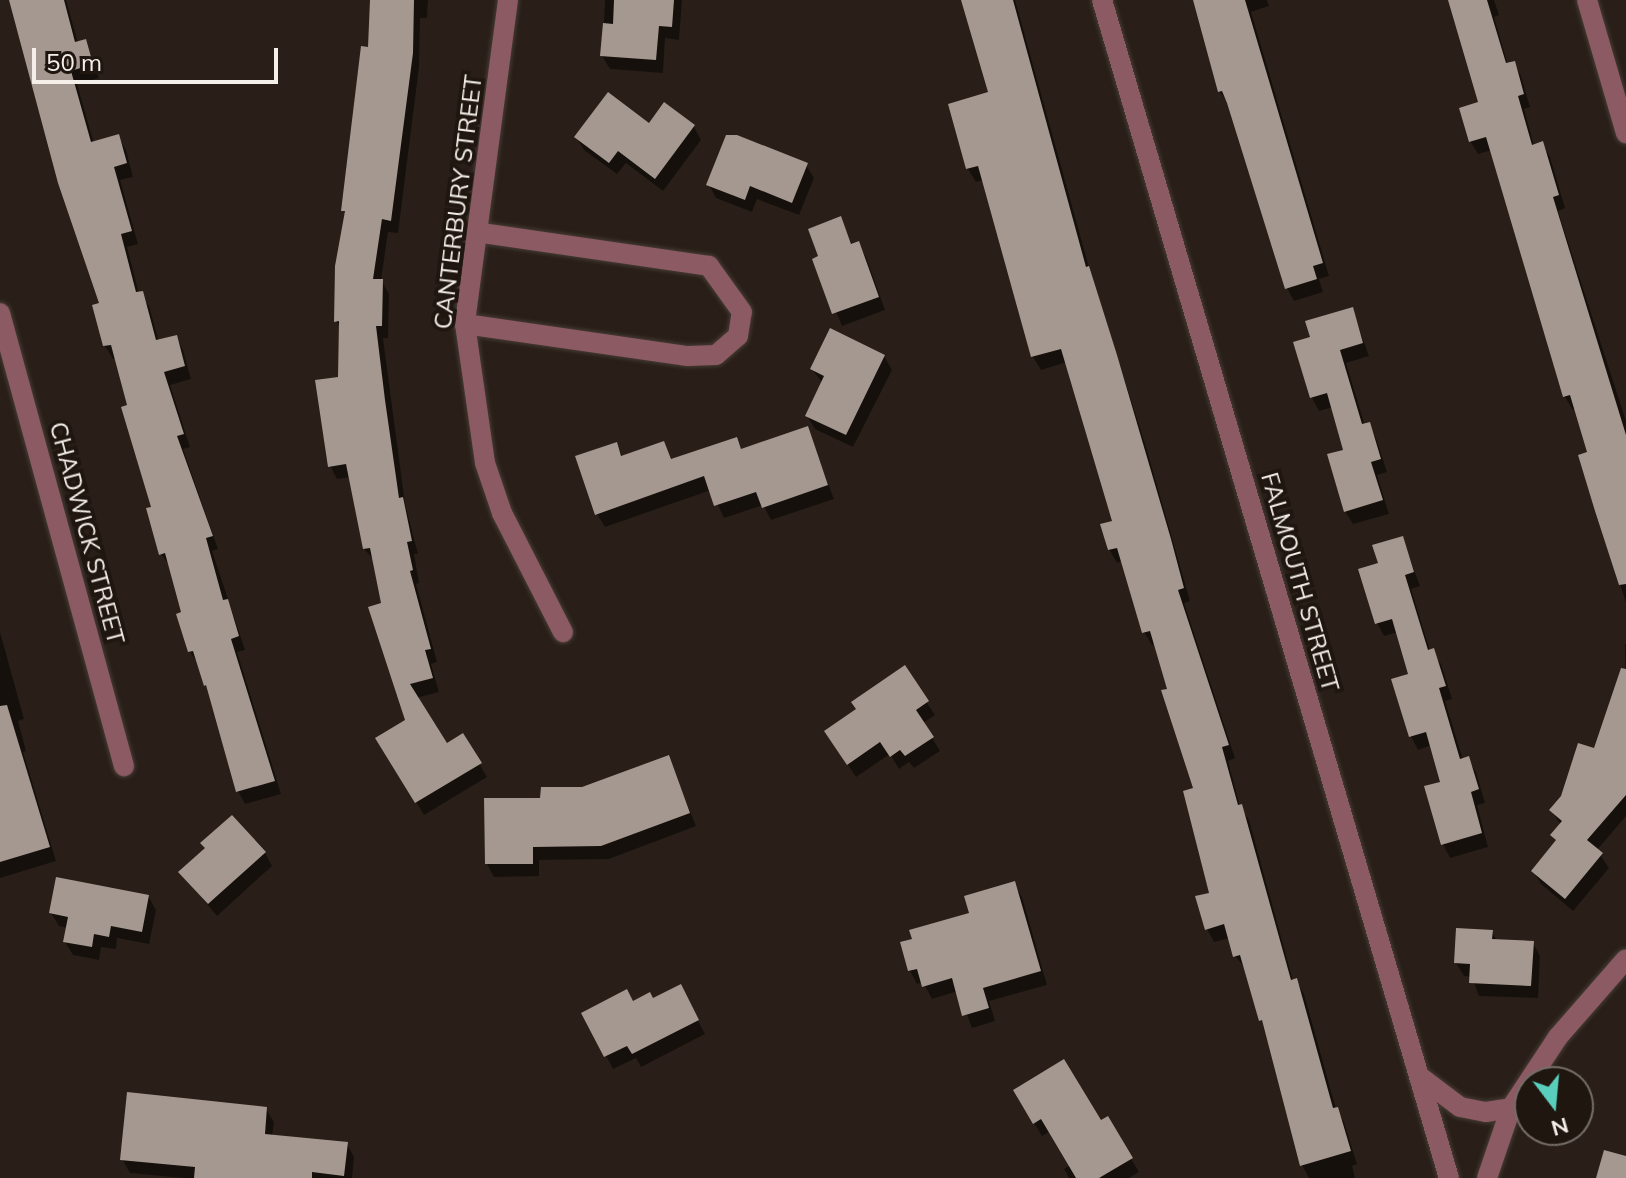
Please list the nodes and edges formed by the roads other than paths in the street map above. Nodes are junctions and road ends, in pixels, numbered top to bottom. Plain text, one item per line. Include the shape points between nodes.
1 (508, 0) edge
2 (1102, 0) edge
3 (1587, 0) edge
4 (1626, 133) edge
5 (477, 232) junction
6 (0, 313) edge
7 (465, 324) junction
8 (563, 632) dead end
9 (124, 766) dead end
10 (1626, 959) edge
11 (1419, 1076) junction
12 (1511, 1108) junction
13 (1449, 1178) edge
14 (1487, 1178) edge

1 - 5 street, CANTERBURY STREET
2 - 11 street, FALMOUTH STREET
3 - 4 street
5 - 7 street, CANTERBURY STREET
5 - 7 street via 709,266 742,312 738,336 716,355 688,356
6 - 9 street, CHADWICK STREET
7 - 8 street, CANTERBURY STREET via 485,463 502,513
10 - 12 street via 1558,1037
11 - 12 street via 1460,1107 1486,1112
11 - 13 street, FALMOUTH STREET
12 - 14 street

